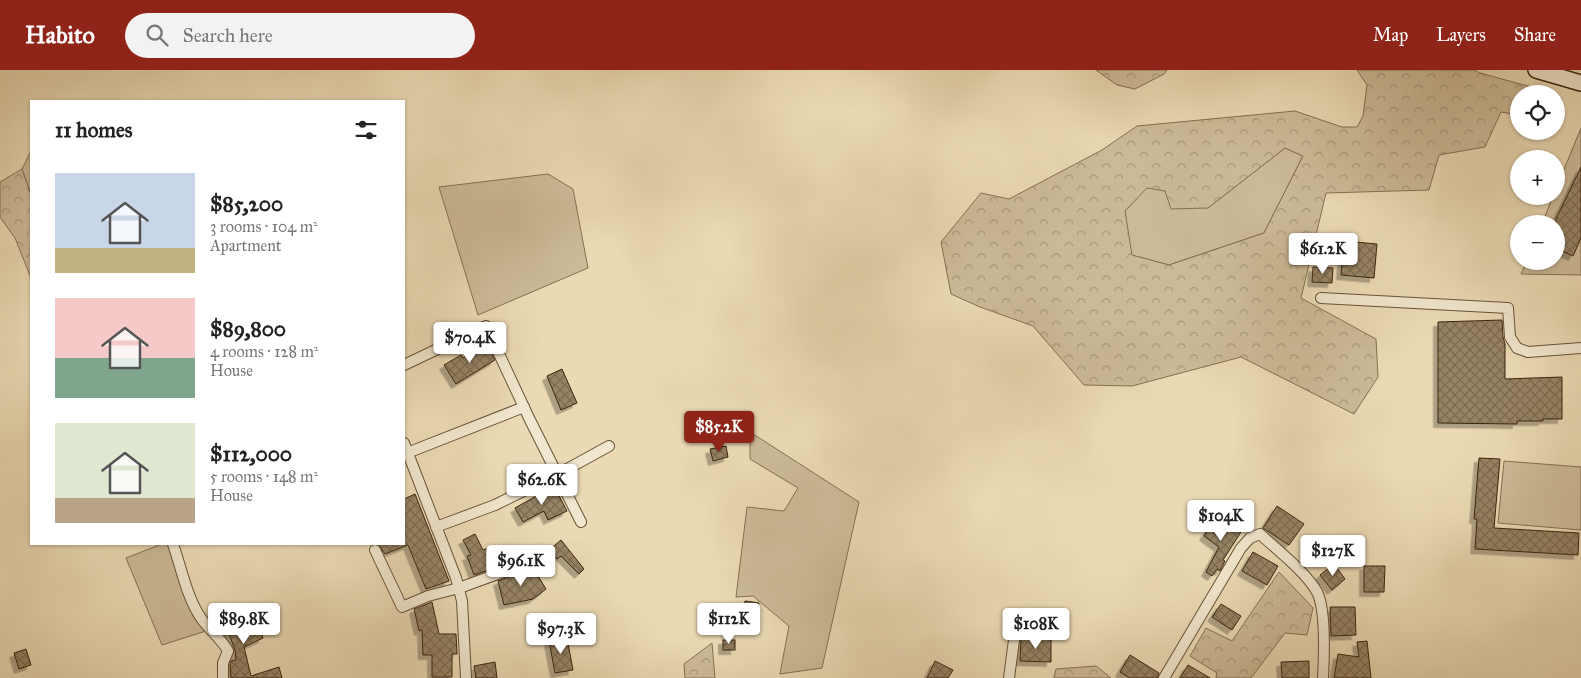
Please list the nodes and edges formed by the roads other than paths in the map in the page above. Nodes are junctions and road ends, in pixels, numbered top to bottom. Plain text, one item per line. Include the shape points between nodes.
1 (1536, 70) edge
2 (1581, 83) edge
3 (1321, 298) dead end
4 (1581, 348) edge
5 (405, 365) edge
6 (524, 407) junction
7 (609, 446) dead end
8 (406, 448) edge
9 (557, 475) junction
10 (581, 522) dead end
11 (436, 527) junction
12 (173, 545) edge
13 (374, 550) dead end
14 (539, 559) dead end
15 (459, 588) junction
16 (1014, 640) dead end
17 (223, 678) edge
18 (466, 678) edge
19 (1009, 678) edge
20 (1164, 678) edge
21 (1323, 678) edge

1 - 2 main road
3 - 4 street via 1508,308 1510,337 1517,348 1528,352
5 - 6 street via 486,326
6 - 8 street
6 - 9 street
7 - 9 street
8 - 11 street
9 - 10 street
9 - 11 street via 495,505
11 - 15 street
12 - 17 street via 194,606 228,651 223,663
13 - 15 street via 402,607
14 - 15 street
15 - 18 street
16 - 19 street
20 - 21 street via 1241,548 1250,538 1260,534 1300,571 1318,593 1323,615

